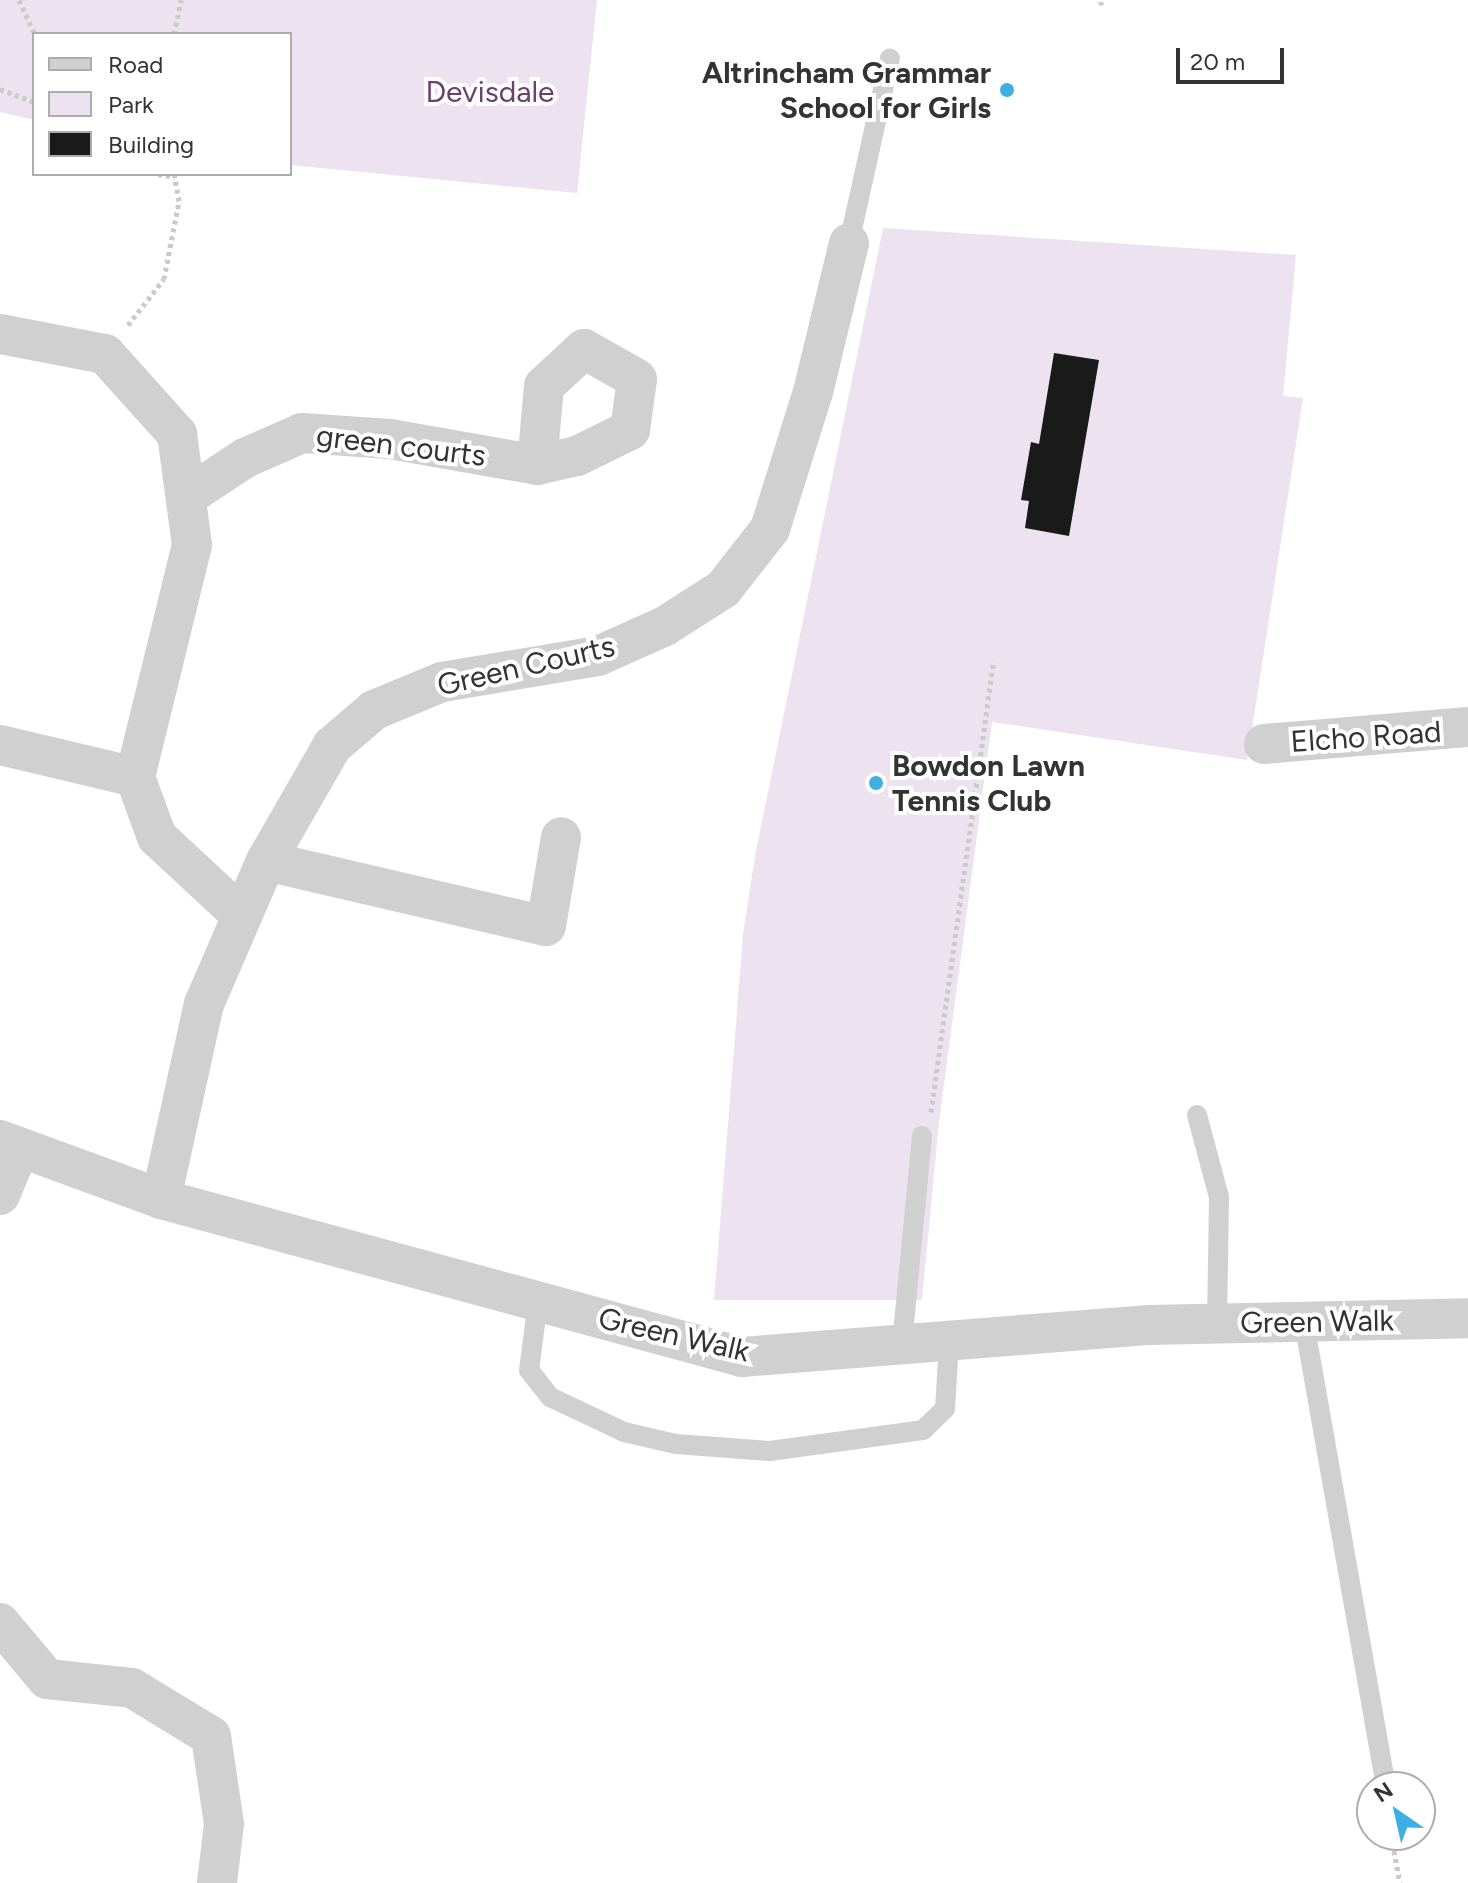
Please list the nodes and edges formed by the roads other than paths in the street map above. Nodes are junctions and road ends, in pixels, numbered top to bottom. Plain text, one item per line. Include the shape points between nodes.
1 (890, 58) dead end
2 (849, 243) joint
3 (0, 334) edge
4 (537, 465) dead end
5 (186, 497) junction
6 (1468, 727) edge
7 (1264, 744) dead end
8 (0, 745) edge
9 (135, 777) junction
10 (561, 837) dead end
11 (266, 861) junction
12 (242, 916) junction
13 (1197, 1115) dead end
14 (922, 1136) road end
15 (9, 1144) edge
16 (0, 1195) edge
17 (161, 1199) junction
18 (538, 1301) junction
19 (1468, 1318) edge
20 (1304, 1322) junction
21 (1217, 1323) junction
22 (949, 1341) junction
23 (902, 1344) junction
24 (0, 1623) edge
25 (1383, 1771) edge
26 (217, 1883) edge

1 - 2 lane
2 - 11 street, Green Courts via 813,392 770,529 723,589 665,626 598,656 442,682 374,710 332,746
3 - 5 street via 105,354 177,434
4 - 5 street, green courts via 390,439 302,433 245,458
5 - 9 street via 192,545
6 - 7 street, Elcho Road
8 - 9 street
9 - 12 street via 157,837
10 - 11 street via 546,926
11 - 12 street, Green Courts
12 - 17 street, Green Courts via 204,1004
13 - 21 lane via 1219,1197
14 - 23 lane
15 - 16 street
15 - 17 street, Green Walk
17 - 18 street, Green Walk
18 - 22 lane via 529,1370 550,1397 624,1432 676,1444 770,1451 923,1430 945,1409
18 - 23 street, Green Walk via 742,1357
19 - 20 street, Green Walk
20 - 21 street, Green Walk
20 - 25 lane
21 - 22 street, Green Walk
22 - 23 street, Green Walk
24 - 26 street via 47,1679 132,1688 211,1736 224,1824

